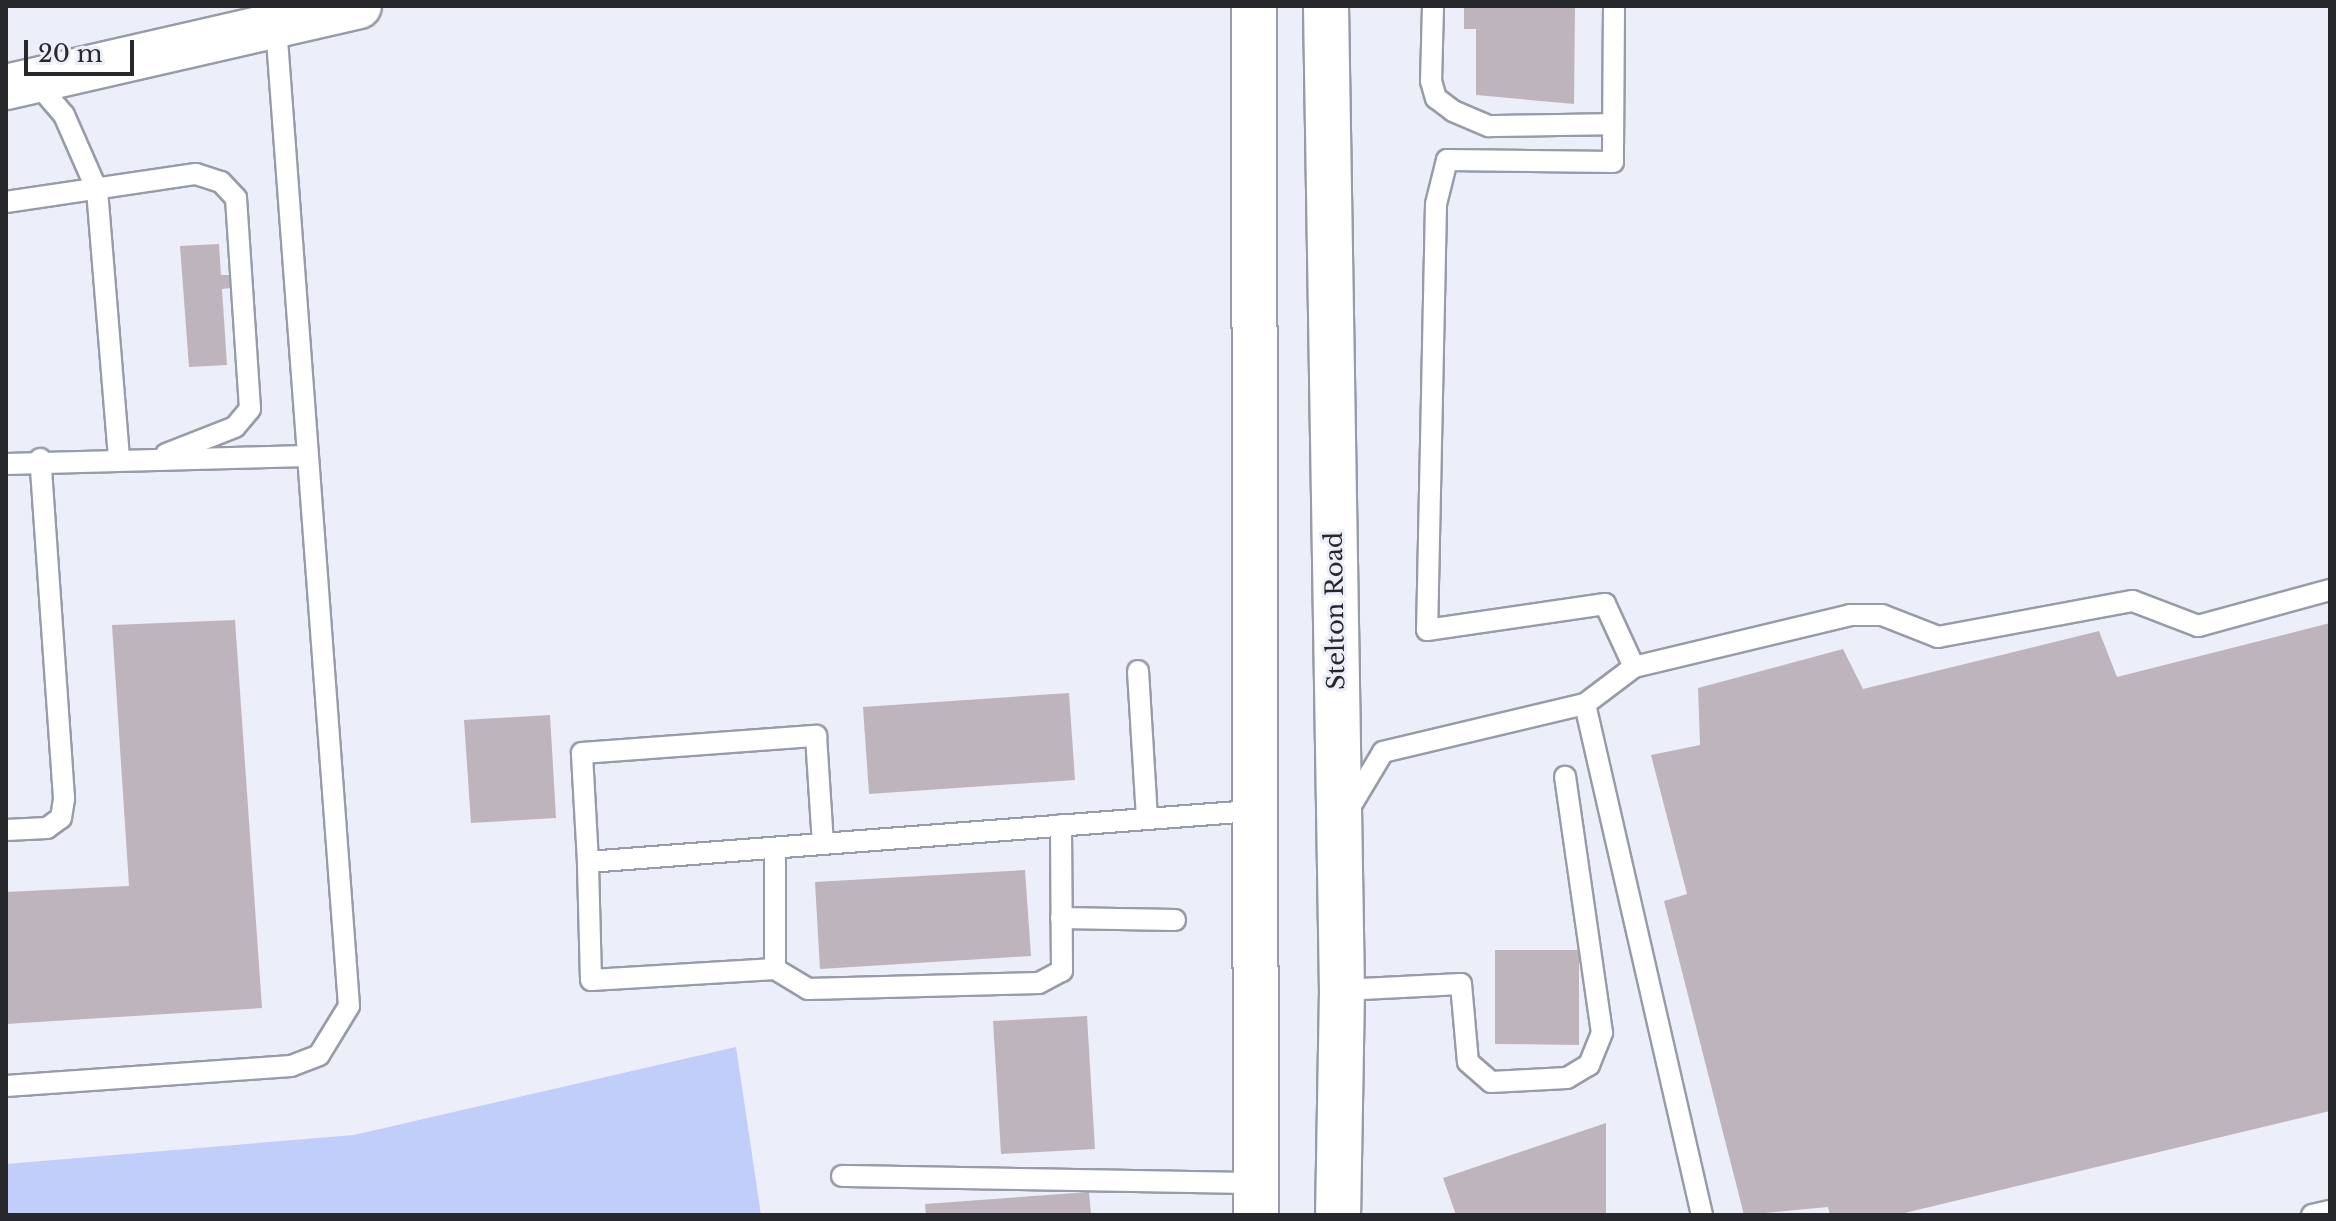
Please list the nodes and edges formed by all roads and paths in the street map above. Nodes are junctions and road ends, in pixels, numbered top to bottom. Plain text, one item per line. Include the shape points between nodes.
1 (359, 6) edge
2 (1254, 6) edge
3 (1326, 6) edge
4 (1433, 6) edge
5 (1614, 6) edge
6 (276, 25) junction
7 (20, 83) edge
8 (1613, 124) junction
9 (97, 190) junction
10 (6, 202) edge
11 (166, 454) junction
12 (307, 456) junction
13 (119, 457) junction
14 (40, 459) junction
15 (6, 464) edge
16 (2330, 590) edge
17 (1634, 667) junction
18 (1138, 671) dead end
19 (1585, 704) junction
20 (1565, 777) dead end
21 (1251, 811) junction
22 (1147, 819) junction
23 (1061, 825) junction
24 (6, 830) edge
25 (1338, 841) junction
26 (823, 843) junction
27 (775, 848) junction
28 (588, 862) junction
29 (1061, 918) junction
30 (1175, 920) dead end
31 (775, 969) junction
32 (1342, 990) junction
33 (6, 1086) edge
34 (842, 1176) dead end
35 (1254, 1199) edge
36 (2330, 1211) edge
37 (1338, 1215) edge
38 (1702, 1215) edge
39 (2312, 1215) edge

1 - 6 main road
2 - 21 main road
3 - 25 main road, Stelton Road
4 - 8 lane via 1431,81 1436,98 1460,115 1489,126
5 - 8 lane
6 - 7 main road
6 - 12 lane
7 - 9 lane via 64,115
8 - 17 lane via 1613,162 1447,160 1436,204 1427,630 1605,604
9 - 10 lane
9 - 11 lane via 196,174 221,182 240,207 250,409 235,427
9 - 13 lane
11 - 12 lane
11 - 13 lane
12 - 33 lane via 349,1006 319,1055 291,1066
13 - 14 lane
14 - 15 lane
14 - 24 lane via 64,798 61,818 47,828
16 - 17 lane via 2198,626 2133,601 1938,637 1882,615 1850,615
17 - 19 lane
18 - 22 lane
19 - 25 lane via 1383,752 1356,790
19 - 38 lane
20 - 32 lane via 1602,1033 1598,1051 1567,1078 1491,1082 1468,1062 1461,984
21 - 22 lane
21 - 35 main road
22 - 23 lane
23 - 26 lane
23 - 29 lane
25 - 32 main road, Stelton Road
26 - 27 lane
26 - 28 lane via 816,736 582,753
27 - 28 lane
27 - 31 lane
28 - 31 lane via 591,980
29 - 30 lane
29 - 31 lane via 1062,971 1039,983 808,989
32 - 37 main road, Stelton Road
34 - 35 lane
36 - 39 lane

